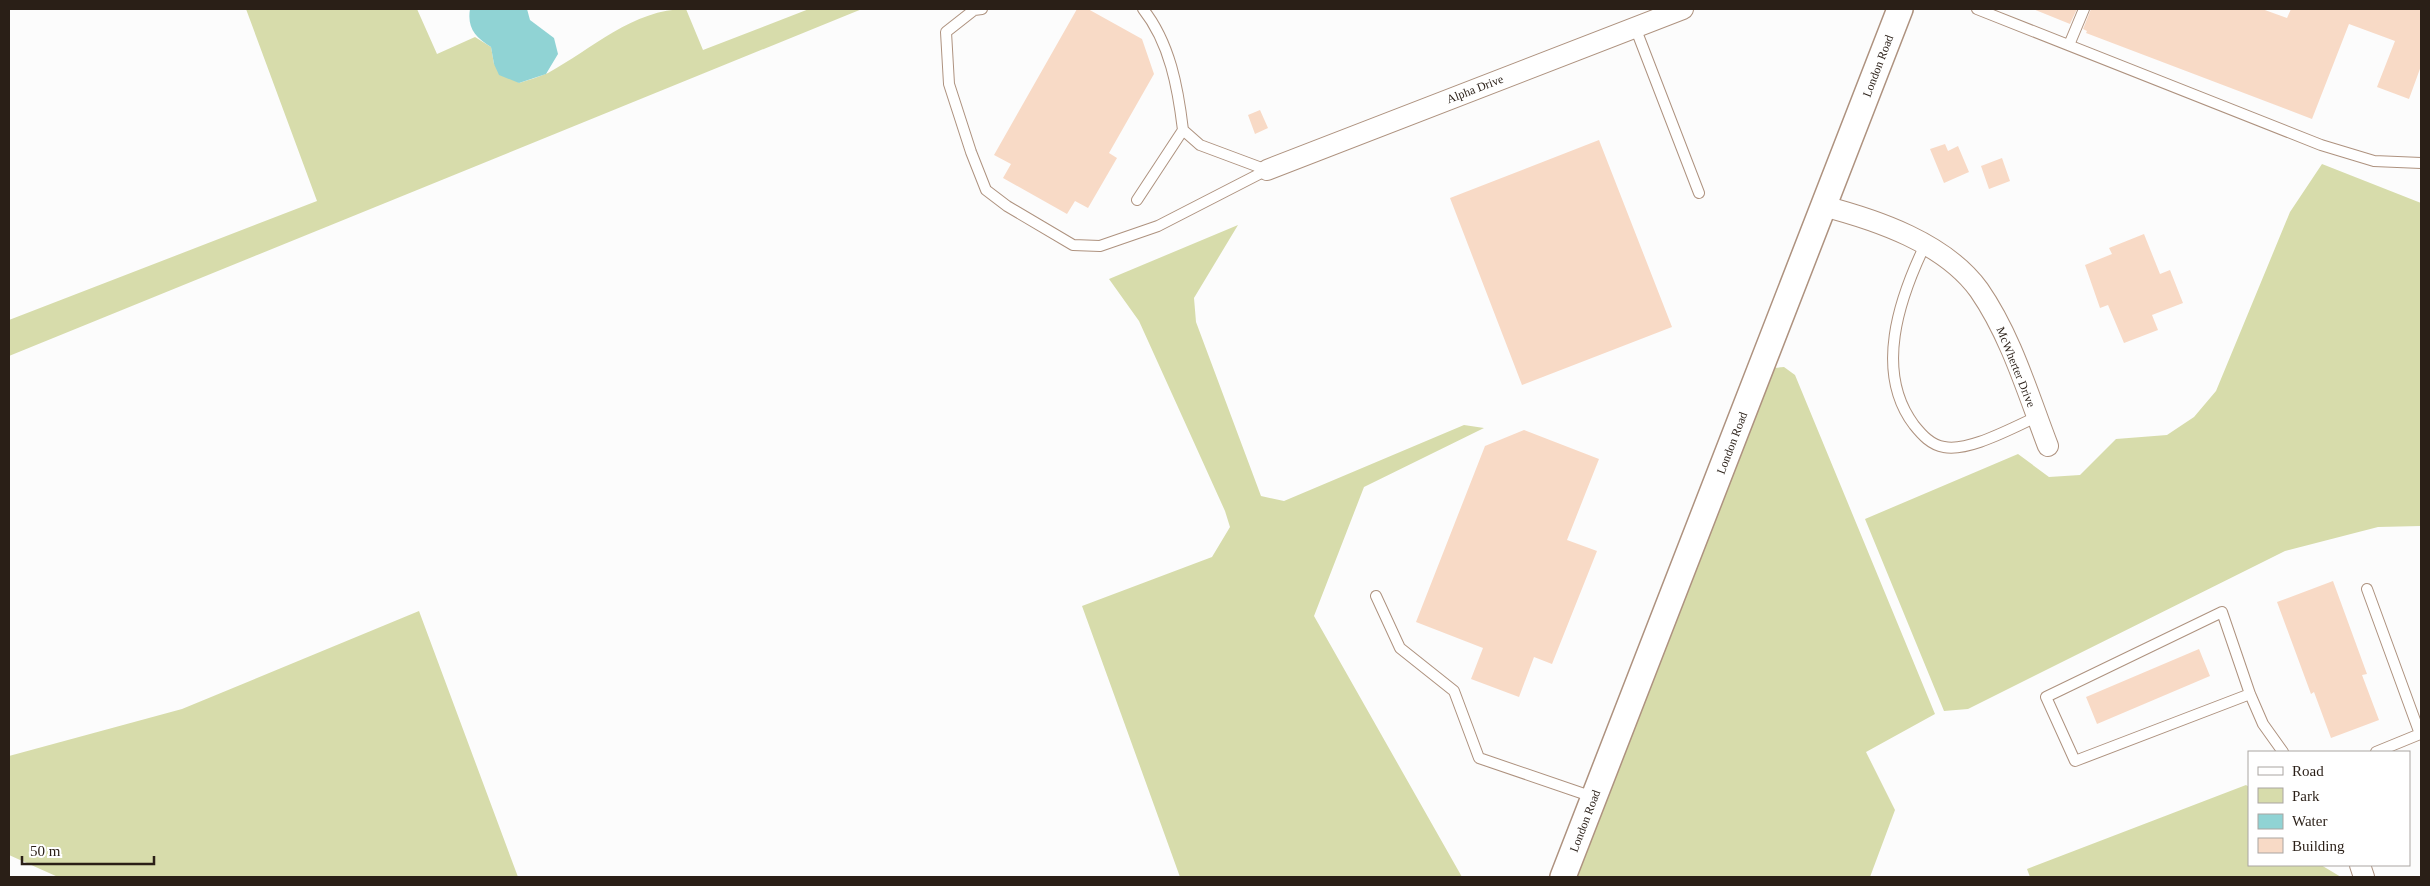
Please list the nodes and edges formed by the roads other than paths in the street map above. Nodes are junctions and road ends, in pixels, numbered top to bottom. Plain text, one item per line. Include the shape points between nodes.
1 (982, 9) edge
2 (1143, 9) edge
3 (1683, 9) edge
4 (1900, 9) edge
5 (1977, 9) edge
6 (2084, 9) edge
7 (1636, 27) junction
8 (2069, 45) junction
9 (1183, 130) junction
10 (2421, 163) edge
11 (1267, 170) junction
12 (1699, 193) dead end
13 (1137, 200) dead end
14 (1824, 206) junction
15 (1925, 245) junction
16 (2037, 417) junction
17 (2048, 446) dead end
18 (2367, 589) dead end
19 (1376, 596) dead end
20 (2250, 694) junction
21 (2283, 751) edge
22 (2378, 751) edge
23 (1594, 798) junction
24 (1563, 877) edge

1 - 11 lane via 974,10 946,32 949,84 968,144 986,190 1055,236 1073,245 1100,246 1158,226
2 - 9 lane via 1154,23 1177,85
3 - 7 street, Alpha Drive
4 - 14 street, London Road
5 - 8 lane
6 - 8 lane
7 - 11 street, Alpha Drive
7 - 12 lane
8 - 10 lane via 2321,145 2374,161
9 - 11 lane via 1200,145
9 - 13 lane
14 - 15 street, McWherter Drive via 1863,216
14 - 23 street, London Road
15 - 16 street, McWherter Drive via 1959,269 1978,288 2005,335
15 - 16 lane via 1911,274 1894,335 1894,379 1907,416 1924,438 1944,448 1970,445
16 - 17 street, McWherter Drive
18 - 22 lane via 2420,734
19 - 23 lane via 1400,648 1454,691 1479,758
20 - 20 lane via 2222,612 2046,697 2075,761
20 - 21 lane via 2263,724
23 - 24 street, London Road

